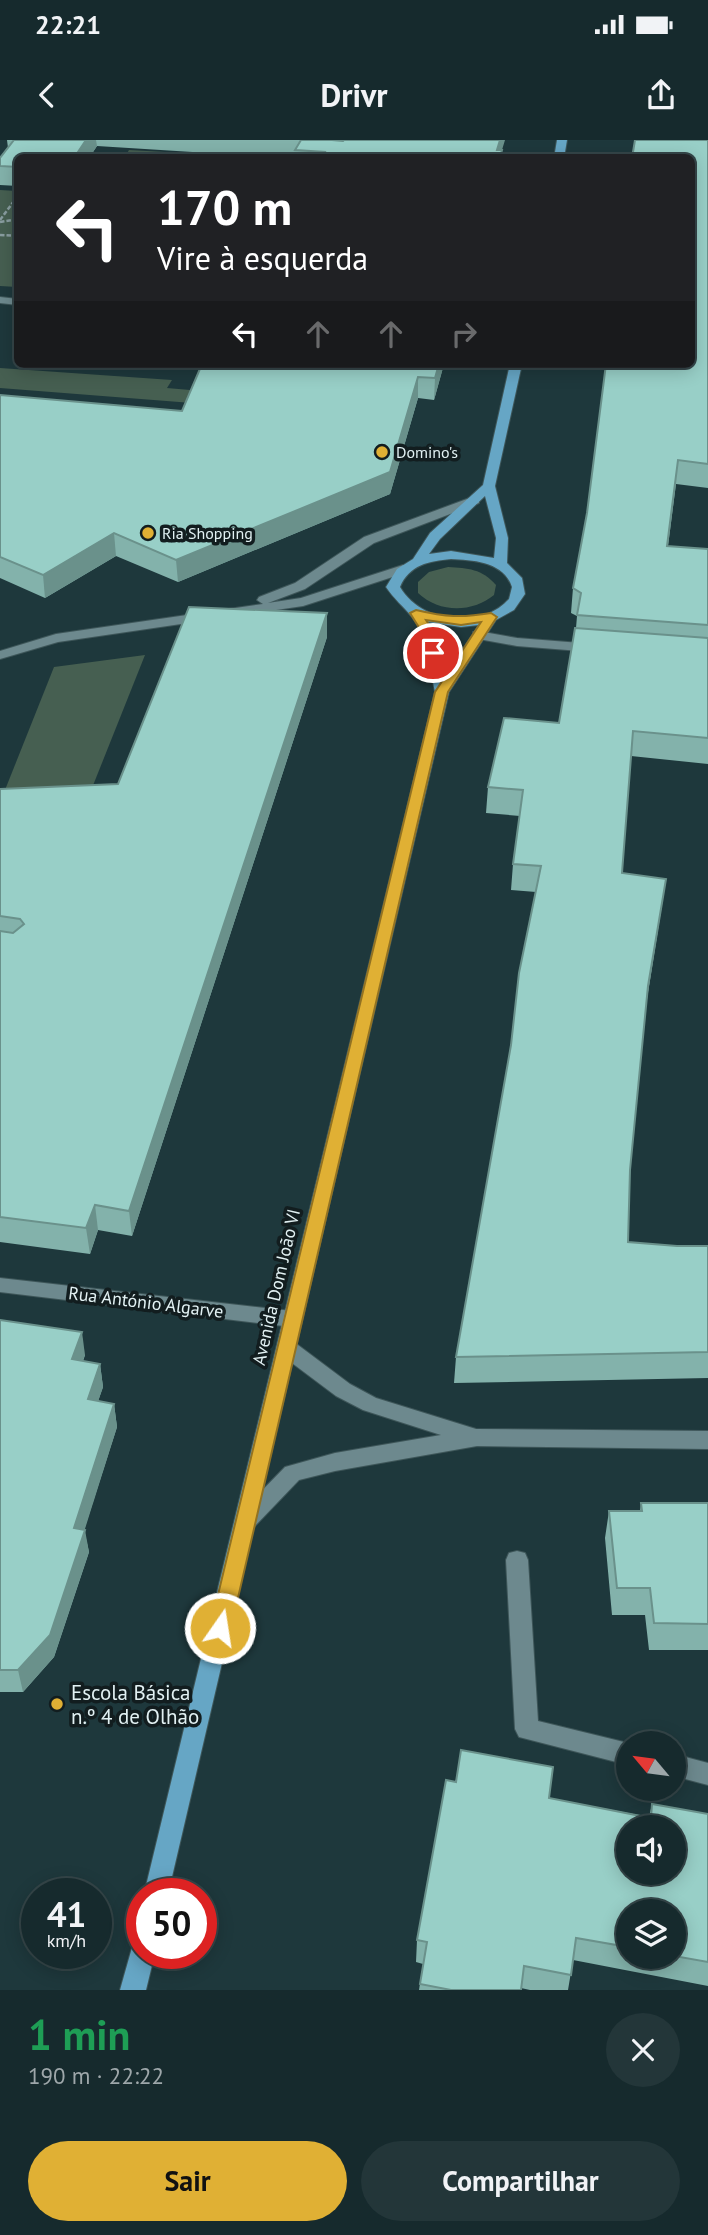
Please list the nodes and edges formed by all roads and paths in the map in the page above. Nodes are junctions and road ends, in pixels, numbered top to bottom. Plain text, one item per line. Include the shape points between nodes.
1 (14, 201) edge
2 (0, 221) edge
3 (515, 368) edge
4 (488, 486) junction
5 (475, 500) junction
6 (418, 561) junction
7 (500, 565) junction
8 (403, 569) junction
9 (239, 610) junction
10 (416, 613) junction
11 (491, 617) junction
12 (478, 635) junction
13 (613, 649) edge
14 (0, 654) edge
15 (442, 692) junction
16 (0, 1285) edge
17 (292, 1320) junction
18 (288, 1348) junction
19 (477, 1437) junction
20 (708, 1440) edge
21 (246, 1521) junction
22 (517, 1560) dead end
23 (616, 1751) edge
24 (686, 1768) edge
25 (708, 1774) edge
26 (160, 1878) edge
27 (138, 1969) edge
28 (133, 1990) edge

1 - 2 path
3 - 4 main road
4 - 5 main road
4 - 7 main road via 502,538
5 - 6 main road via 435,536
5 - 9 street via 369,540 300,586
6 - 7 main road via 469,555
6 - 8 main road
7 - 11 main road, Avenida Dom João VI via 518,582 519,592 505,610
8 - 9 street via 303,602
8 - 10 main road, Avenida Dom João VI via 393,587 404,606
9 - 14 street via 56,638
10 - 11 main road via 461,622
10 - 15 main road, Avenida Dom João VI via 429,634
11 - 12 main road, Avenida Dom João VI
12 - 13 street
12 - 15 main road, Avenida Dom João VI
15 - 17 main road, Avenida Dom João VI
16 - 17 street, Rua António Algarve
17 - 18 main road, Avenida Dom João VI
18 - 19 street via 322,1376 370,1404
18 - 21 main road, Avenida Dom João VI
19 - 20 street
19 - 21 street via 292,1473
21 - 26 main road, Avenida Dom João VI
22 - 23 street via 527,1729
24 - 25 street
27 - 28 main road

